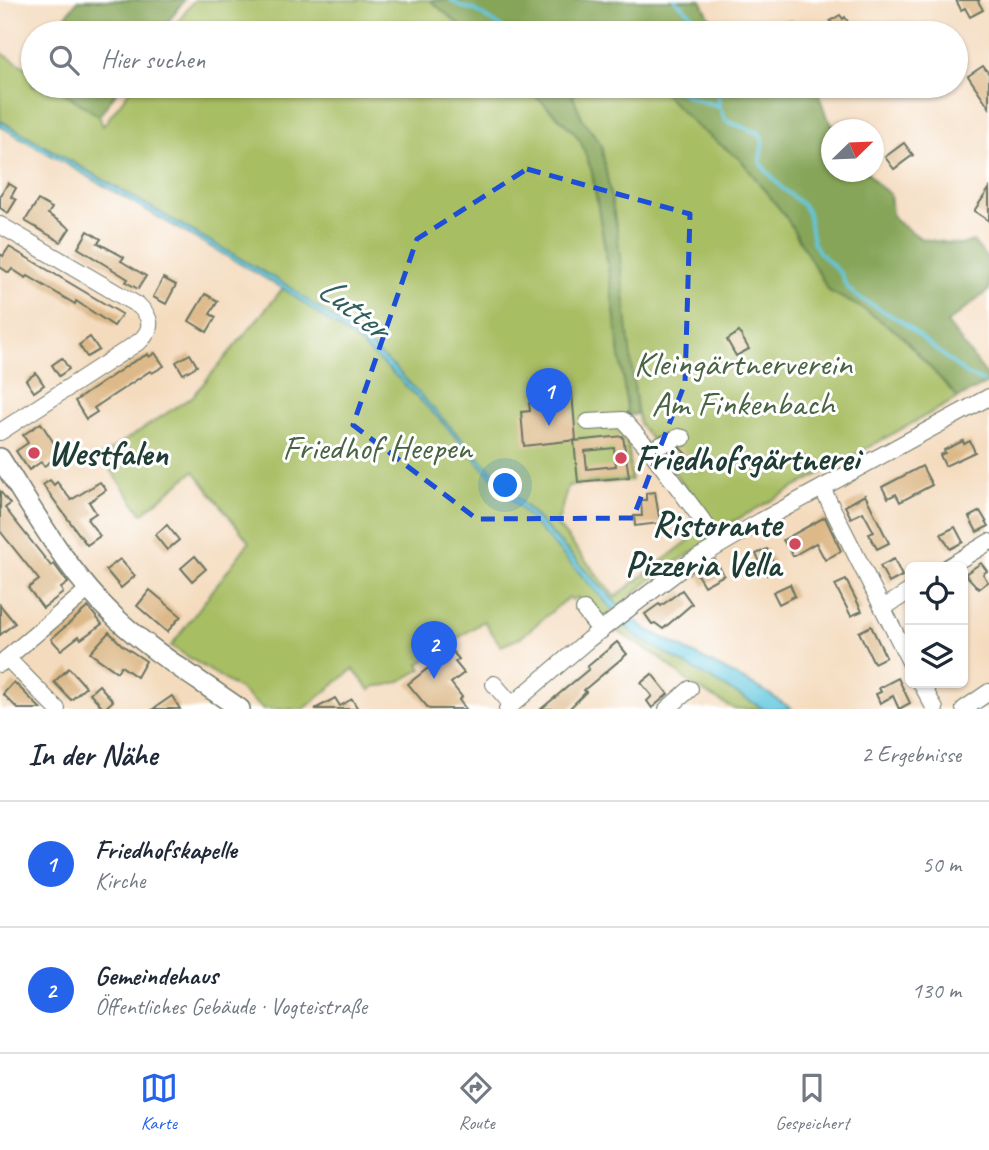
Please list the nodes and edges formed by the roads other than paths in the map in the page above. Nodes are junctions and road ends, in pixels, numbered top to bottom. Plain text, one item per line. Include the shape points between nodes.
1 (0, 225) edge
2 (989, 397) edge
3 (588, 422) dead end
4 (0, 432) edge
5 (683, 438) dead end
6 (650, 450) junction
7 (0, 458) edge
8 (822, 488) junction
9 (989, 542) edge
10 (720, 544) junction
11 (956, 562) edge
12 (89, 589) junction
13 (905, 594) edge
14 (883, 608) junction
15 (583, 610) dead end
16 (601, 631) junction
17 (905, 652) edge
18 (4, 661) edge
19 (494, 684) dead end
20 (924, 688) edge
21 (690, 689) dead end
22 (989, 692) edge
23 (508, 708) edge
24 (57, 709) edge
25 (240, 709) edge
26 (667, 709) edge
27 (935, 709) edge
28 (964, 709) edge

1 - 4 street via 139,306 151,325 140,341
2 - 8 street
3 - 6 street via 623,420
5 - 6 street
6 - 10 street
7 - 12 main road
8 - 10 street
8 - 14 street
9 - 11 street
10 - 16 street
12 - 18 street
12 - 25 main road via 132,633
13 - 14 street
14 - 17 street
15 - 16 street
16 - 23 street
18 - 24 street
19 - 23 street
20 - 27 street
21 - 26 street
22 - 28 street

